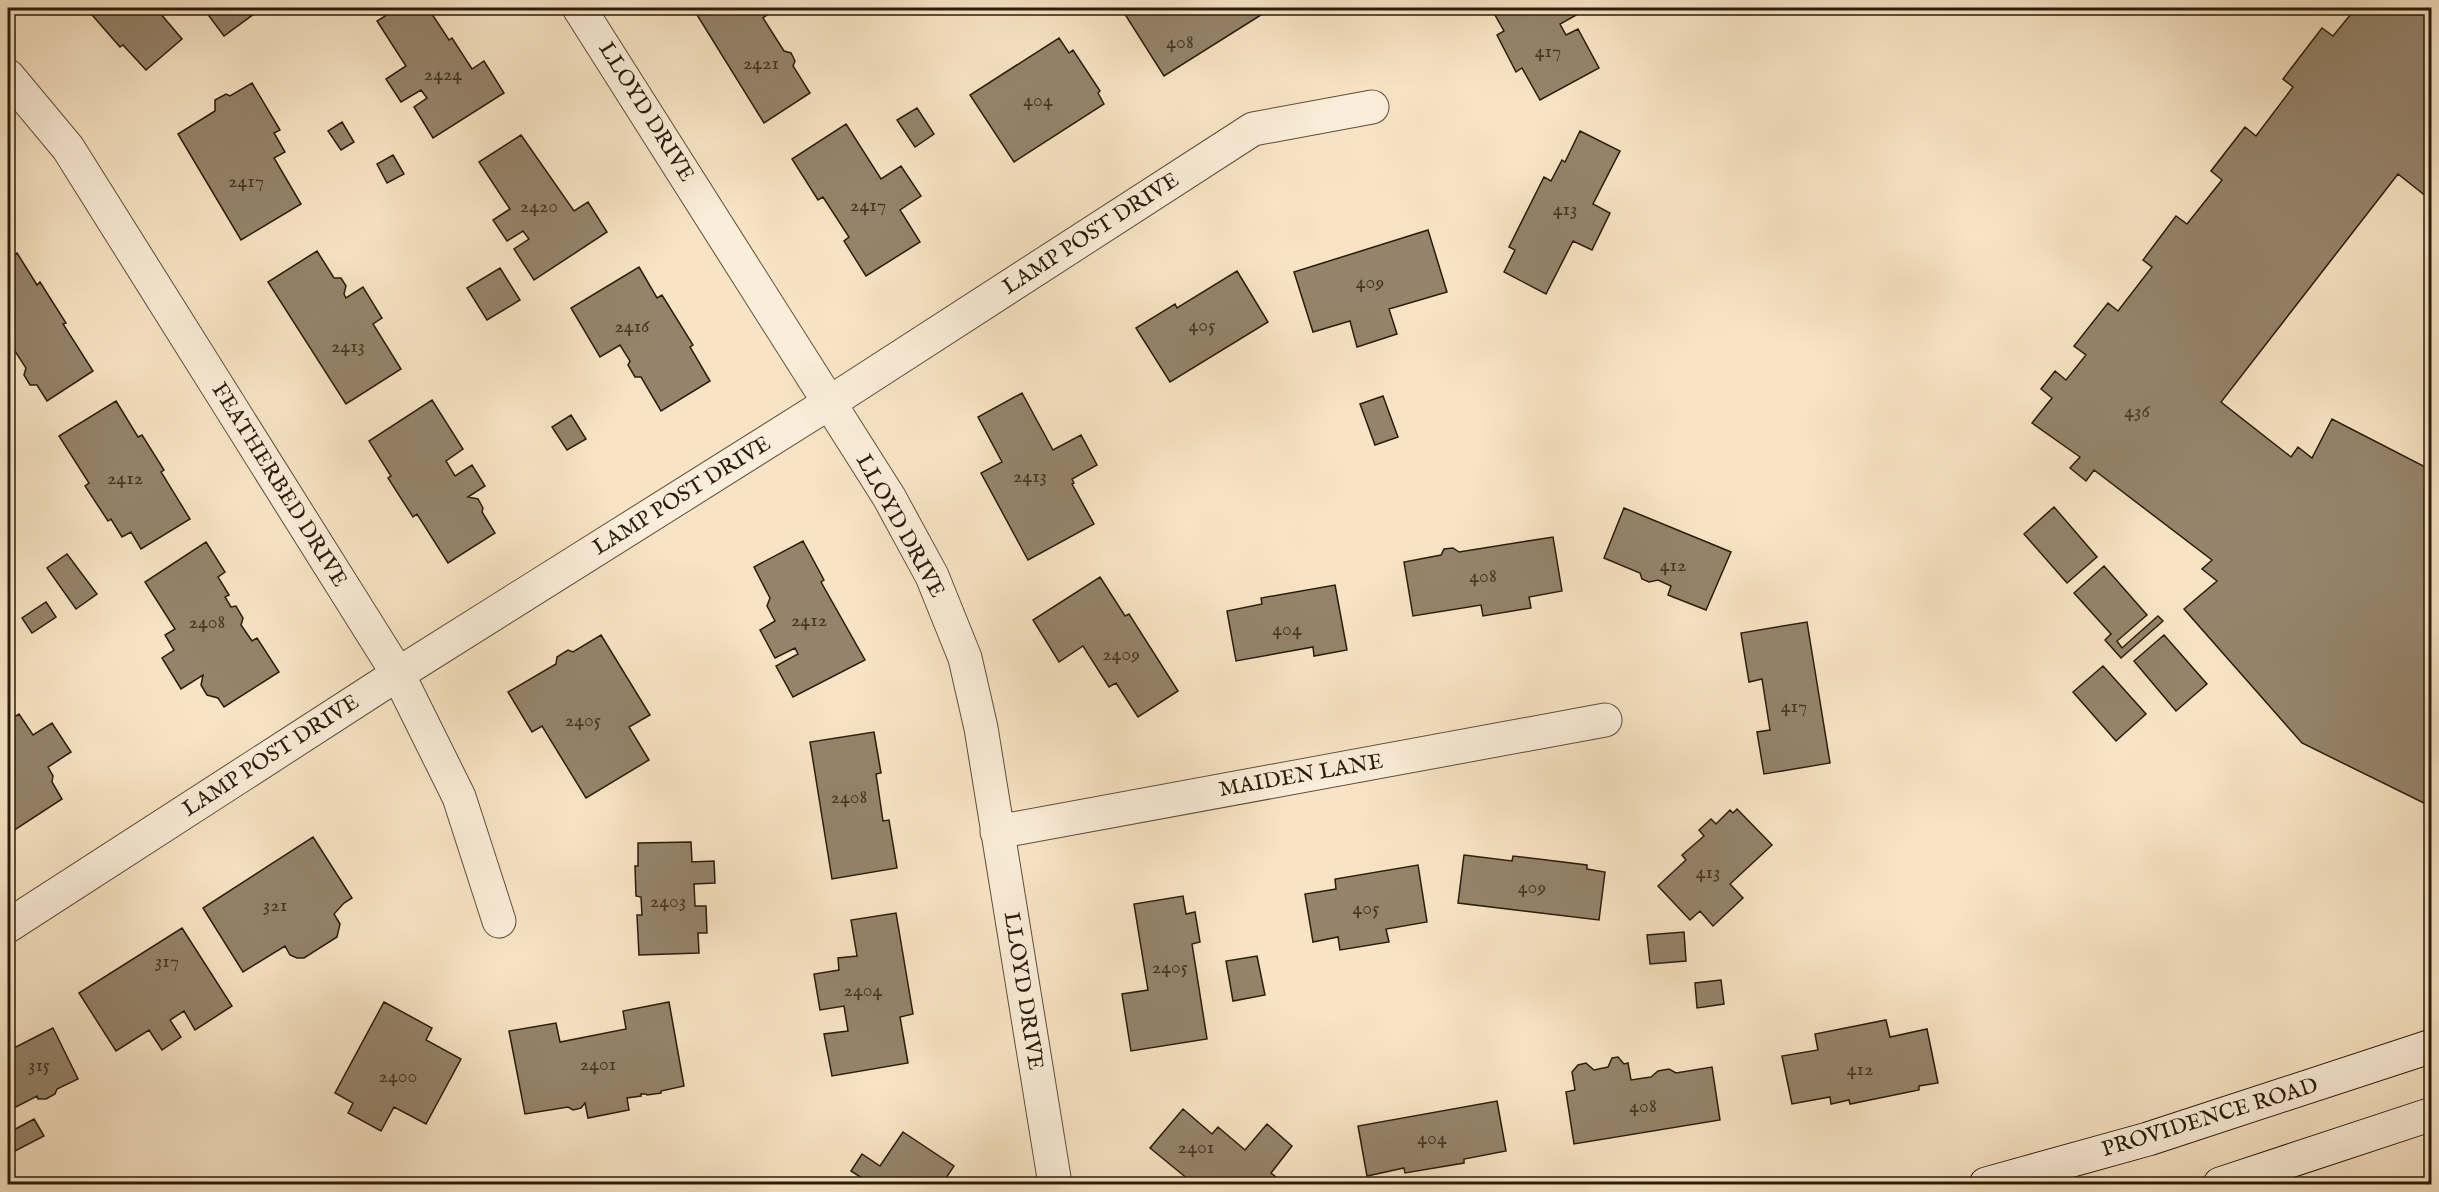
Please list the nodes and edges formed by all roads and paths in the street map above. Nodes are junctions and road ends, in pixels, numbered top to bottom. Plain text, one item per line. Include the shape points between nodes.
1 (579, 8) edge
2 (8, 76) edge
3 (1372, 107) dead end
4 (829, 403) junction
5 (398, 674) junction
6 (1605, 720) dead end
7 (997, 832) junction
8 (499, 921) dead end
9 (8, 926) edge
10 (2432, 1046) edge
11 (2432, 1114) edge
12 (1055, 1185) edge
13 (1986, 1185) edge
14 (2220, 1185) edge

1 - 4 street, LLOYD DRIVE
2 - 5 street, FEATHERBED DRIVE via 68,148
3 - 4 street, LAMP POST DRIVE via 1253,129
4 - 5 street, LAMP POST DRIVE
4 - 7 street, LLOYD DRIVE via 889,497 932,576 965,658 981,728
5 - 8 street, FEATHERBED DRIVE via 459,796
5 - 9 street, LAMP POST DRIVE
6 - 7 street, MAIDEN LANE
7 - 12 street, LLOYD DRIVE
10 - 13 street, PROVIDENCE ROAD via 2148,1139
11 - 14 street

